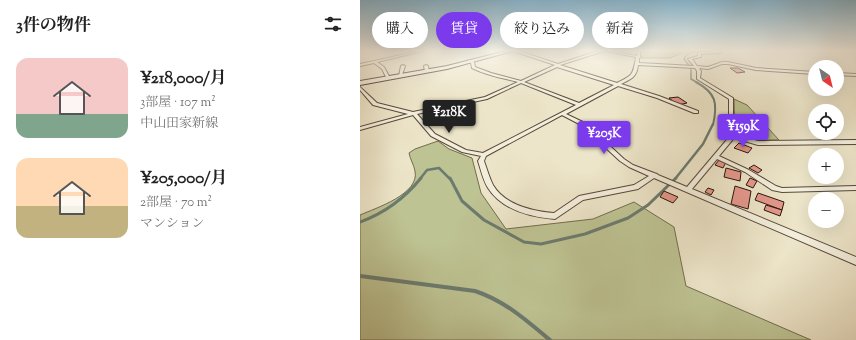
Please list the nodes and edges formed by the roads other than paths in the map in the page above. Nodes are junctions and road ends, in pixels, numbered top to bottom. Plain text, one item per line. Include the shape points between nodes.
1 (380, 66) edge
2 (403, 66) dead end
3 (443, 66) edge
4 (473, 66) edge
5 (556, 66) edge
6 (561, 66) edge
7 (637, 66) edge
8 (674, 66) edge
9 (714, 66) edge
10 (741, 66) edge
11 (696, 67) junction
12 (808, 73) edge
13 (844, 74) edge
14 (400, 75) junction
15 (856, 75) edge
16 (388, 78) junction
17 (520, 82) junction
18 (360, 83) edge
19 (618, 85) junction
20 (360, 88) edge
21 (580, 106) junction
22 (696, 112) dead end
23 (414, 114) junction
24 (563, 114) junction
25 (360, 129) edge
26 (733, 136) junction
27 (856, 142) edge
28 (484, 155) junction
29 (716, 157) junction
30 (655, 175) junction
31 (856, 188) edge
32 (689, 189) junction
33 (856, 261) edge

1 - 16 street
2 - 14 street
3 - 14 main road
4 - 17 street via 480,71
5 - 17 street
6 - 19 street
7 - 19 street via 632,77
8 - 11 street
9 - 11 street
10 - 12 street
11 - 26 street via 698,78 731,98 730,131
13 - 15 street
14 - 16 main road
16 - 18 main road
17 - 21 street
17 - 23 street via 486,98
19 - 21 street
19 - 22 street
20 - 23 street via 375,104
21 - 24 street
23 - 25 street
23 - 28 street via 433,136 464,151
24 - 28 street
24 - 30 street via 583,124 622,160
26 - 27 street via 758,143
26 - 29 street
28 - 30 street via 481,160 491,187 507,203 518,209 545,216 555,216 580,198 636,187
29 - 31 street via 782,190
29 - 32 street
30 - 32 street
32 - 33 street

